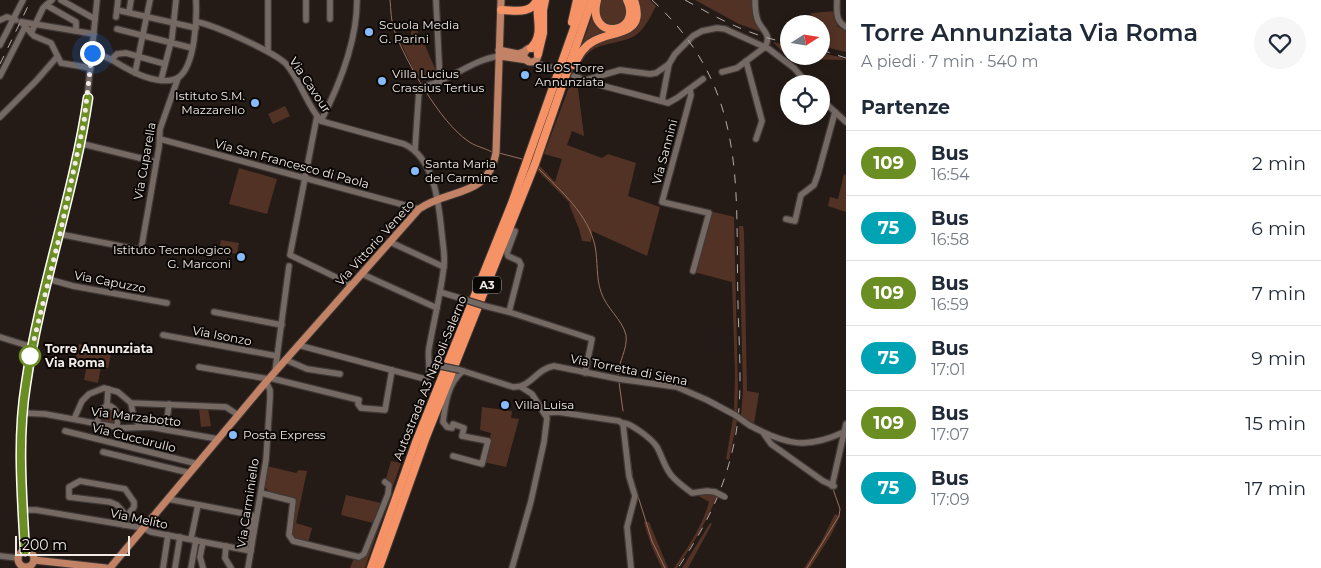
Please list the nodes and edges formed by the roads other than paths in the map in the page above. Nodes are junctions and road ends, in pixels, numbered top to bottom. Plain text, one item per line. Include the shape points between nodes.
1 (23, 0) edge
2 (52, 0) edge
3 (61, 0) edge
4 (90, 0) edge
5 (118, 0) edge
6 (131, 0) edge
7 (150, 0) edge
8 (176, 0) edge
9 (196, 0) edge
10 (268, 0) edge
11 (306, 0) edge
12 (330, 0) edge
13 (356, 0) edge
14 (436, 0) edge
15 (501, 0) edge
16 (537, 0) edge
17 (545, 0) edge
18 (577, 0) edge
19 (584, 0) edge
20 (592, 0) edge
21 (597, 0) edge
22 (627, 0) edge
23 (634, 0) edge
24 (755, 0) edge
25 (837, 0) edge
26 (97, 2) edge
27 (46, 5) junction
28 (117, 10) junction
29 (501, 10) junction
30 (129, 12) junction
31 (116, 17) dead end
32 (147, 17) junction
33 (95, 19) junction
34 (330, 19) dead end
35 (0, 20) edge
36 (306, 20) dead end
37 (19, 22) junction
38 (174, 23) junction
39 (34, 24) junction
40 (197, 26) junction
41 (846, 27) edge
42 (117, 29) dead end
43 (76, 31) junction
44 (31, 33) junction
45 (94, 34) junction
46 (143, 36) junction
47 (170, 43) junction
48 (0, 45) edge
49 (765, 47) junction
50 (192, 48) junction
51 (528, 49) junction
52 (268, 51) junction
53 (92, 53) junction
54 (499, 53) junction
55 (538, 55) junction
56 (57, 57) junction
57 (139, 57) junction
58 (112, 59) junction
59 (530, 61) junction
60 (746, 61) junction
61 (165, 64) junction
62 (670, 64) junction
63 (543, 66) junction
64 (91, 68) junction
65 (553, 68) dead end
66 (722, 72) dead end
67 (135, 73) junction
68 (800, 75) edge
69 (0, 76) edge
70 (574, 76) dead end
71 (178, 78) junction
72 (703, 79) dead end
73 (161, 80) junction
74 (556, 80) junction
75 (586, 80) junction
76 (440, 82) junction
77 (425, 86) dead end
78 (419, 90) dead end
79 (690, 90) junction
80 (662, 101) junction
81 (830, 107) edge
82 (835, 112) junction
83 (317, 116) junction
84 (0, 117) edge
85 (321, 121) junction
86 (550, 122) junction
87 (846, 122) edge
88 (160, 139) junction
89 (756, 139) dead end
90 (79, 143) junction
91 (415, 149) junction
92 (156, 162) junction
93 (304, 177) junction
94 (438, 200) junction
95 (419, 209) junction
96 (786, 219) dead end
97 (515, 231) dead end
98 (60, 234) junction
99 (390, 242) junction
100 (289, 266) dead end
101 (444, 267) junction
102 (693, 271) dead end
103 (362, 274) junction
104 (48, 280) junction
105 (352, 285) junction
106 (440, 292) junction
107 (167, 303) dead end
108 (437, 308) junction
109 (214, 312) dead end
110 (510, 312) junction
111 (282, 325) junction
112 (163, 335) dead end
113 (0, 336) edge
114 (298, 345) junction
115 (32, 347) junction
116 (277, 356) junction
117 (286, 360) junction
118 (429, 365) junction
119 (199, 367) dead end
120 (392, 370) junction
121 (461, 371) junction
122 (275, 372) junction
123 (585, 372) junction
124 (340, 374) dead end
125 (268, 380) junction
126 (521, 387) junction
127 (108, 389) junction
128 (131, 403) junction
129 (169, 404) junction
130 (107, 405) junction
131 (22, 413) junction
132 (544, 413) junction
133 (238, 415) junction
134 (74, 419) junction
135 (622, 422) junction
136 (97, 423) junction
137 (846, 424) edge
138 (117, 427) junction
139 (140, 427) junction
140 (159, 428) junction
141 (65, 431) dead end
142 (845, 431) edge
143 (763, 432) junction
144 (218, 439) junction
145 (104, 452) dead end
146 (453, 456) dead end
147 (198, 464) junction
148 (190, 473) junction
149 (386, 482) dead end
150 (261, 493) junction
151 (725, 497) dead end
152 (168, 499) junction
153 (198, 505) junction
154 (23, 510) junction
155 (127, 516) junction
156 (124, 525) junction
157 (143, 528) junction
158 (168, 535) junction
159 (180, 537) junction
160 (195, 539) junction
161 (226, 546) junction
162 (25, 551) junction
163 (251, 551) junction
164 (0, 556) edge
165 (34, 560) junction
166 (22, 565) edge
167 (108, 568) edge
168 (163, 568) edge
169 (175, 568) edge
170 (191, 568) edge
171 (203, 568) edge
172 (231, 568) edge
173 (248, 568) edge
174 (371, 568) edge
175 (379, 568) edge
176 (512, 568) edge
177 (631, 568) edge

1 - 37 street
2 - 27 street
3 - 33 street
4 - 26 street
5 - 28 street
6 - 30 street
7 - 32 street
8 - 38 street
9 - 40 street, Via Cuparella
10 - 52 street
11 - 36 street
12 - 34 street
13 - 85 street via 355,24 342,72
14 - 76 street
15 - 29 main road, Via Vittorio Veneto
16 - 29 highway via 527,10
16 - 51 highway via 537,41
17 - 55 highway
18 - 74 highway
19 - 74 highway, Autostrada A3 Napoli-Salerno / A3
20 - 86 highway, Autostrada A3 Napoli-Salerno / A3
21 - 22 highway via 597,20 604,27 614,29 626,24 630,18
23 - 86 highway via 637,11 631,27 622,33 593,41 582,52
24 - 49 street via 758,20 768,34
25 - 41 street via 837,17
26 - 33 street
27 - 39 street
27 - 43 street via 76,22
28 - 30 street, Via Cavour
28 - 31 street
29 - 54 main road, Via Vittorio Veneto
30 - 32 street, Via Cavour
32 - 38 street, Via Cavour
32 - 46 street
33 - 45 street
35 - 37 street via 7,17
37 - 39 street
37 - 44 street
37 - 48 street
37 - 69 street
38 - 40 street, Via Cavour
38 - 47 street
39 - 43 street
39 - 44 street
40 - 50 street, Via Cuparella
40 - 52 street, Via Cavour
42 - 46 street
43 - 45 street
44 - 56 street via 51,43
45 - 53 street
46 - 47 street
46 - 57 street
47 - 50 street
47 - 61 street
49 - 60 street
49 - 62 street via 725,29 712,28 683,45
49 - 68 street via 782,57
50 - 71 street, Via Cuparella
51 - 54 main road via 518,54
51 - 55 main road via 535,49
51 - 59 main road via 524,56
52 - 83 street, Via Cavour via 288,65
53 - 58 street
53 - 64 street
54 - 59 main road
54 - 76 street
54 - 94 main road, Via Vittorio Veneto via 496,153 492,169 485,180 475,186
55 - 59 main road
55 - 63 street
56 - 64 street via 60,63
56 - 84 street
57 - 58 street via 122,52
57 - 61 street
57 - 67 street
58 - 67 street
59 - 63 street
60 - 66 street via 733,70
60 - 89 street via 762,121
61 - 73 street
62 - 75 street via 656,73 620,70
62 - 80 street
63 - 65 street
64 - 90 street
67 - 73 street
70 - 75 street
71 - 73 street
71 - 88 street, Via Cuparella via 160,129
72 - 79 street
74 - 174 highway, Autostrada A3 Napoli-Salerno / A3 via 512,203 403,476
75 - 80 street
76 - 77 street
78 - 91 street
79 - 80 street via 670,102
79 - 102 street, Via Sannini via 662,202 708,213
81 - 82 street
82 - 87 street
82 - 96 street via 814,185 802,195 795,221
83 - 85 street, Via Cavour
83 - 93 street
85 - 91 street, Via Cavour
86 - 175 highway, Autostrada A3 Napoli-Salerno / A3 via 417,461
88 - 92 street, Via Cuparella
88 - 93 street, Via San Francesco di Paola
90 - 92 street
90 - 98 street
91 - 94 street via 432,178
92 - 98 street, Via Cuparella via 141,250
93 - 95 street, Via San Francesco di Paola
93 - 105 street via 290,255
94 - 95 main road, Via Vittorio Veneto
94 - 101 street
95 - 99 main road, Via Vittorio Veneto
97 - 110 street via 507,253 521,265
98 - 104 street
99 - 101 street
99 - 103 main road, Via Vittorio Veneto
100 - 111 street
101 - 106 street
103 - 105 main road, Via Vittorio Veneto
103 - 108 street
104 - 107 street, Via Capuzzo
104 - 115 street
105 - 114 main road, Via Vittorio Veneto
106 - 108 street
106 - 110 street, bridge
108 - 118 street via 428,351
109 - 111 street
110 - 123 street via 592,339
111 - 116 street
112 - 116 street, Via Isonzo
113 - 115 street
114 - 117 main road, Via Vittorio Veneto
114 - 120 street
115 - 131 street
116 - 122 street
117 - 122 main road, Via Vittorio Veneto
117 - 124 street via 307,369
118 - 120 street via 428,378 425,379
118 - 121 street, bridge
119 - 125 street
120 - 125 street via 385,410 362,408 359,400
121 - 126 street
121 - 146 street via 446,402 443,422 447,427 452,428 453,424 464,428 462,436 488,441 482,464
122 - 125 main road, Via Vittorio Veneto
123 - 126 street, Via Torretta di Siena via 551,366
123 - 143 street, Via Torretta di Siena, bridge via 677,387
125 - 133 main road, Via Vittorio Veneto
125 - 150 street, Via Carminiello via 268,431
126 - 132 street via 532,394
127 - 128 street via 118,392
127 - 130 street
127 - 134 street via 89,394
128 - 129 street
128 - 139 street
129 - 133 street via 226,407
129 - 140 street via 167,420
130 - 136 street via 100,410
130 - 138 street via 117,411
131 - 134 street, Via Marzabotto
131 - 154 street
132 - 135 street via 558,412
132 - 176 street via 547,418 544,442
133 - 144 main road, Via Vittorio Veneto
134 - 136 street, Via Marzabotto
135 - 151 street, bridge via 631,424 654,444 667,470 687,490 692,493 710,491
135 - 177 street via 635,496 627,527
136 - 138 street, Via Marzabotto
137 - 142 street
138 - 139 street, Via Marzabotto
139 - 140 street, Via Marzabotto
140 - 144 street, Via Marzabotto
141 - 147 street, Via Cuccurullo
142 - 143 street, Via Torretta di Siena via 826,440 805,443 785,441
142 - 143 street via 833,486 771,444
144 - 147 main road, Via Vittorio Veneto
145 - 148 street
147 - 148 main road, Via Vittorio Veneto
148 - 152 main road, Via Vittorio Veneto
149 - 150 street via 388,494 364,554 359,557 293,541 289,535 293,500
150 - 163 street, Via Carminiello
152 - 153 street
152 - 157 main road, Via Vittorio Veneto
153 - 160 street
153 - 160 street via 252,515 246,546
154 - 156 street, Via Melito
154 - 162 street
155 - 155 street via 134,508 134,502 125,489 80,481 69,487 69,497 110,502
155 - 156 street
156 - 157 street, Via Melito
157 - 158 street, Via Melito
157 - 167 main road, Via Vittorio Veneto
158 - 159 street, Via Melito
158 - 168 street
159 - 160 street, Via Melito
159 - 169 street
160 - 161 street, Via Melito
160 - 170 street
160 - 171 street
161 - 163 street, Via Melito
161 - 172 street via 225,558
162 - 165 main road via 32,554
162 - 166 main road via 20,553
163 - 173 street, Via Carminiello
164 - 166 street
165 - 166 main road via 32,564
165 - 167 main road

